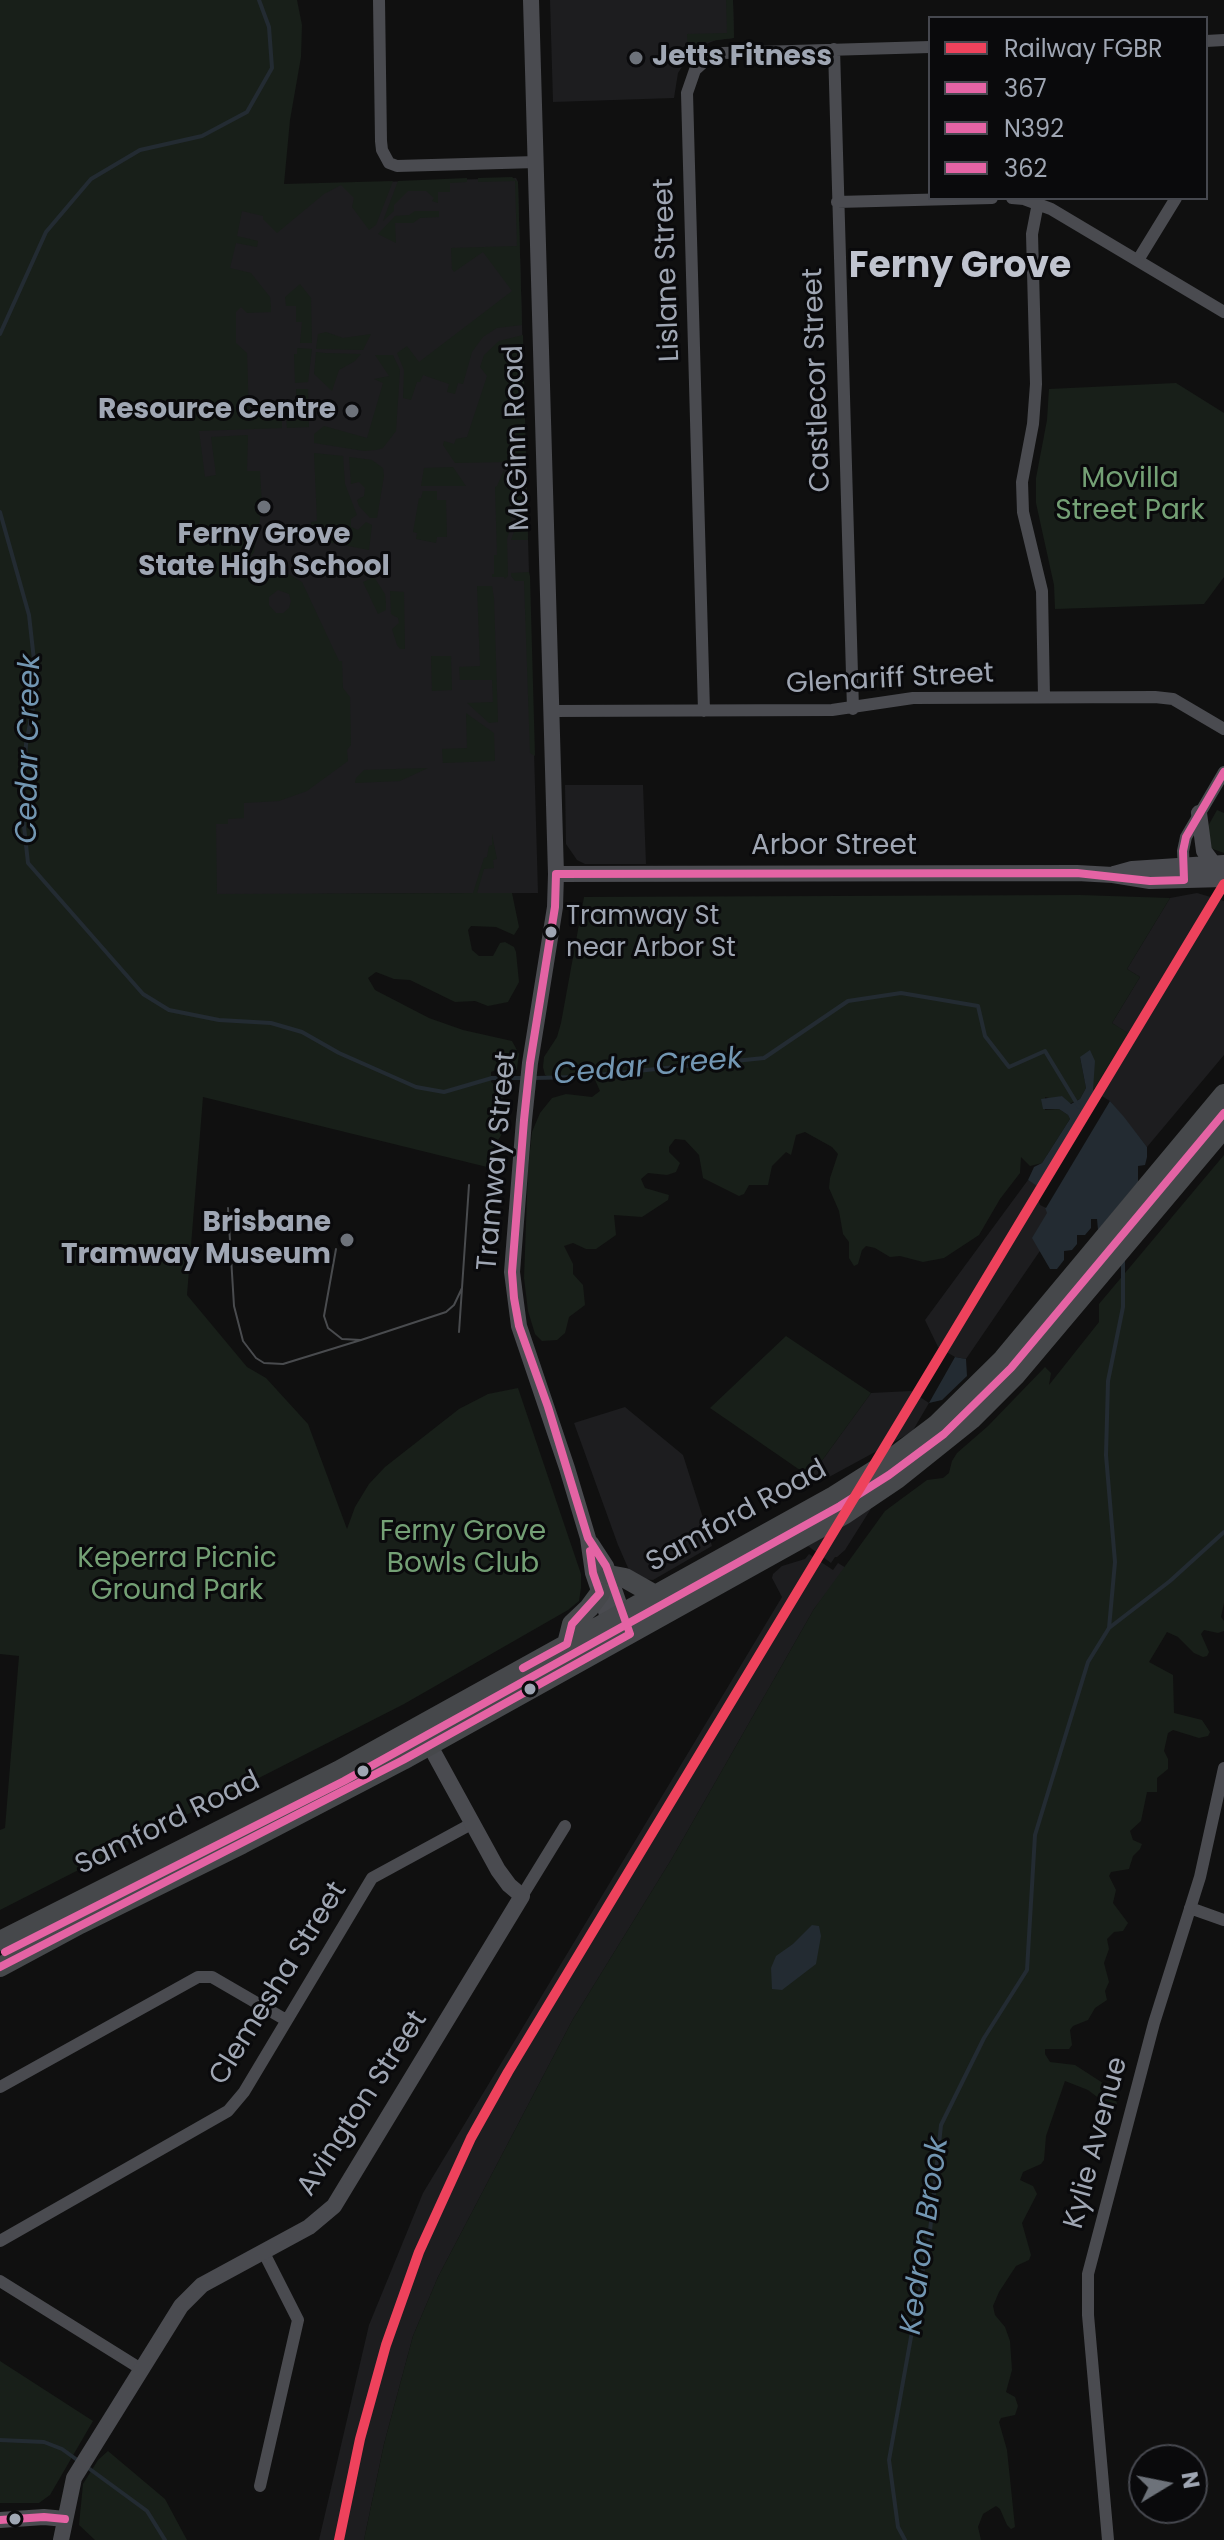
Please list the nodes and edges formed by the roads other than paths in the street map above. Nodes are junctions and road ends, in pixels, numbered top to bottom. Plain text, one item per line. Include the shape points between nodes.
1 (379, 0) edge
2 (531, 0) edge
3 (928, 47) edge
4 (834, 49) junction
5 (536, 162) junction
6 (928, 200) edge
7 (1022, 200) edge
8 (1175, 200) edge
9 (837, 202) junction
10 (1038, 203) junction
11 (1138, 260) junction
12 (1224, 312) edge
13 (1044, 697) junction
14 (853, 709) junction
15 (552, 711) junction
16 (704, 711) junction
17 (1224, 729) edge
18 (1224, 772) edge
19 (1199, 813) junction
20 (1219, 863) edge
21 (1184, 873) junction
22 (556, 874) junction
23 (1224, 879) edge
24 (1224, 1094) edge
25 (1224, 1128) edge
26 (605, 1584) junction
27 (655, 1595) junction
28 (616, 1617) junction
29 (623, 1638) junction
30 (567, 1644) junction
31 (420, 1726) junction
32 (430, 1746) junction
33 (1224, 1768) edge
34 (473, 1823) junction
35 (565, 1826) dead end
36 (522, 1896) junction
37 (1190, 1908) junction
38 (1224, 1920) edge
39 (0, 1941) edge
40 (0, 1967) edge
41 (286, 2020) junction
42 (0, 2087) edge
43 (0, 2241) edge
44 (263, 2251) junction
45 (0, 2281) edge
46 (141, 2369) junction
47 (260, 2486) dead end
48 (65, 2519) junction
49 (0, 2520) edge
50 (61, 2540) edge
51 (1108, 2540) edge

1 - 5 street via 381,141 389,163
2 - 5 street, McGinn Road
3 - 4 street, Lislane Street
4 - 9 street, Castlecor Street
4 - 16 street, Lislane Street via 723,53 695,70 687,93
5 - 15 street, McGinn Road
6 - 9 street
7 - 10 street
8 - 11 street
9 - 14 street, Castlecor Street
10 - 11 street
10 - 13 street via 1032,234 1036,384 1022,510 1042,591
11 - 12 street
13 - 14 street, Glenariff Street via 913,698
13 - 17 street, Glenariff Street via 1173,699
14 - 16 street, Glenariff Street
15 - 16 street, Glenariff Street
15 - 22 street, McGinn Road
18 - 19 street
19 - 20 street via 1202,847 1206,857
19 - 21 street via 1184,844
20 - 21 street, Arbor Street
21 - 22 street, Arbor Street via 1150,881 1113,875
21 - 23 street, Arbor Street
22 - 26 street, Tramway Street via 530,1063 512,1272 519,1326
24 - 27 main road, Samford Road via 981,1383 911,1445 834,1496
25 - 29 main road, Samford Road via 1015,1376 972,1419 845,1514
26 - 27 main road via 625,1578
26 - 28 street, Tramway Street
26 - 30 main road via 572,1624
27 - 28 main road, Samford Road
28 - 29 street, Tramway Street
28 - 30 main road, Samford Road
29 - 32 main road, Samford Road
30 - 31 main road, Samford Road
31 - 32 street
31 - 39 main road, Samford Road
32 - 34 street
32 - 40 main road, Samford Road
33 - 37 street, Kylie Avenue
34 - 36 street via 503,1877
34 - 41 street, Clemesha Street via 372,1878
35 - 36 street, Avington Street
36 - 44 street, Avington Street via 334,2206 309,2227
37 - 38 street
37 - 51 street, Kylie Avenue via 1088,2274
41 - 42 street via 212,1977 198,1977
41 - 43 street, Clemesha Street via 228,2111
44 - 46 street, Avington Street via 193,2292
44 - 47 street via 298,2320
45 - 46 street
46 - 48 street, Avington Street via 74,2478
48 - 49 street
48 - 50 street, Avington Street

